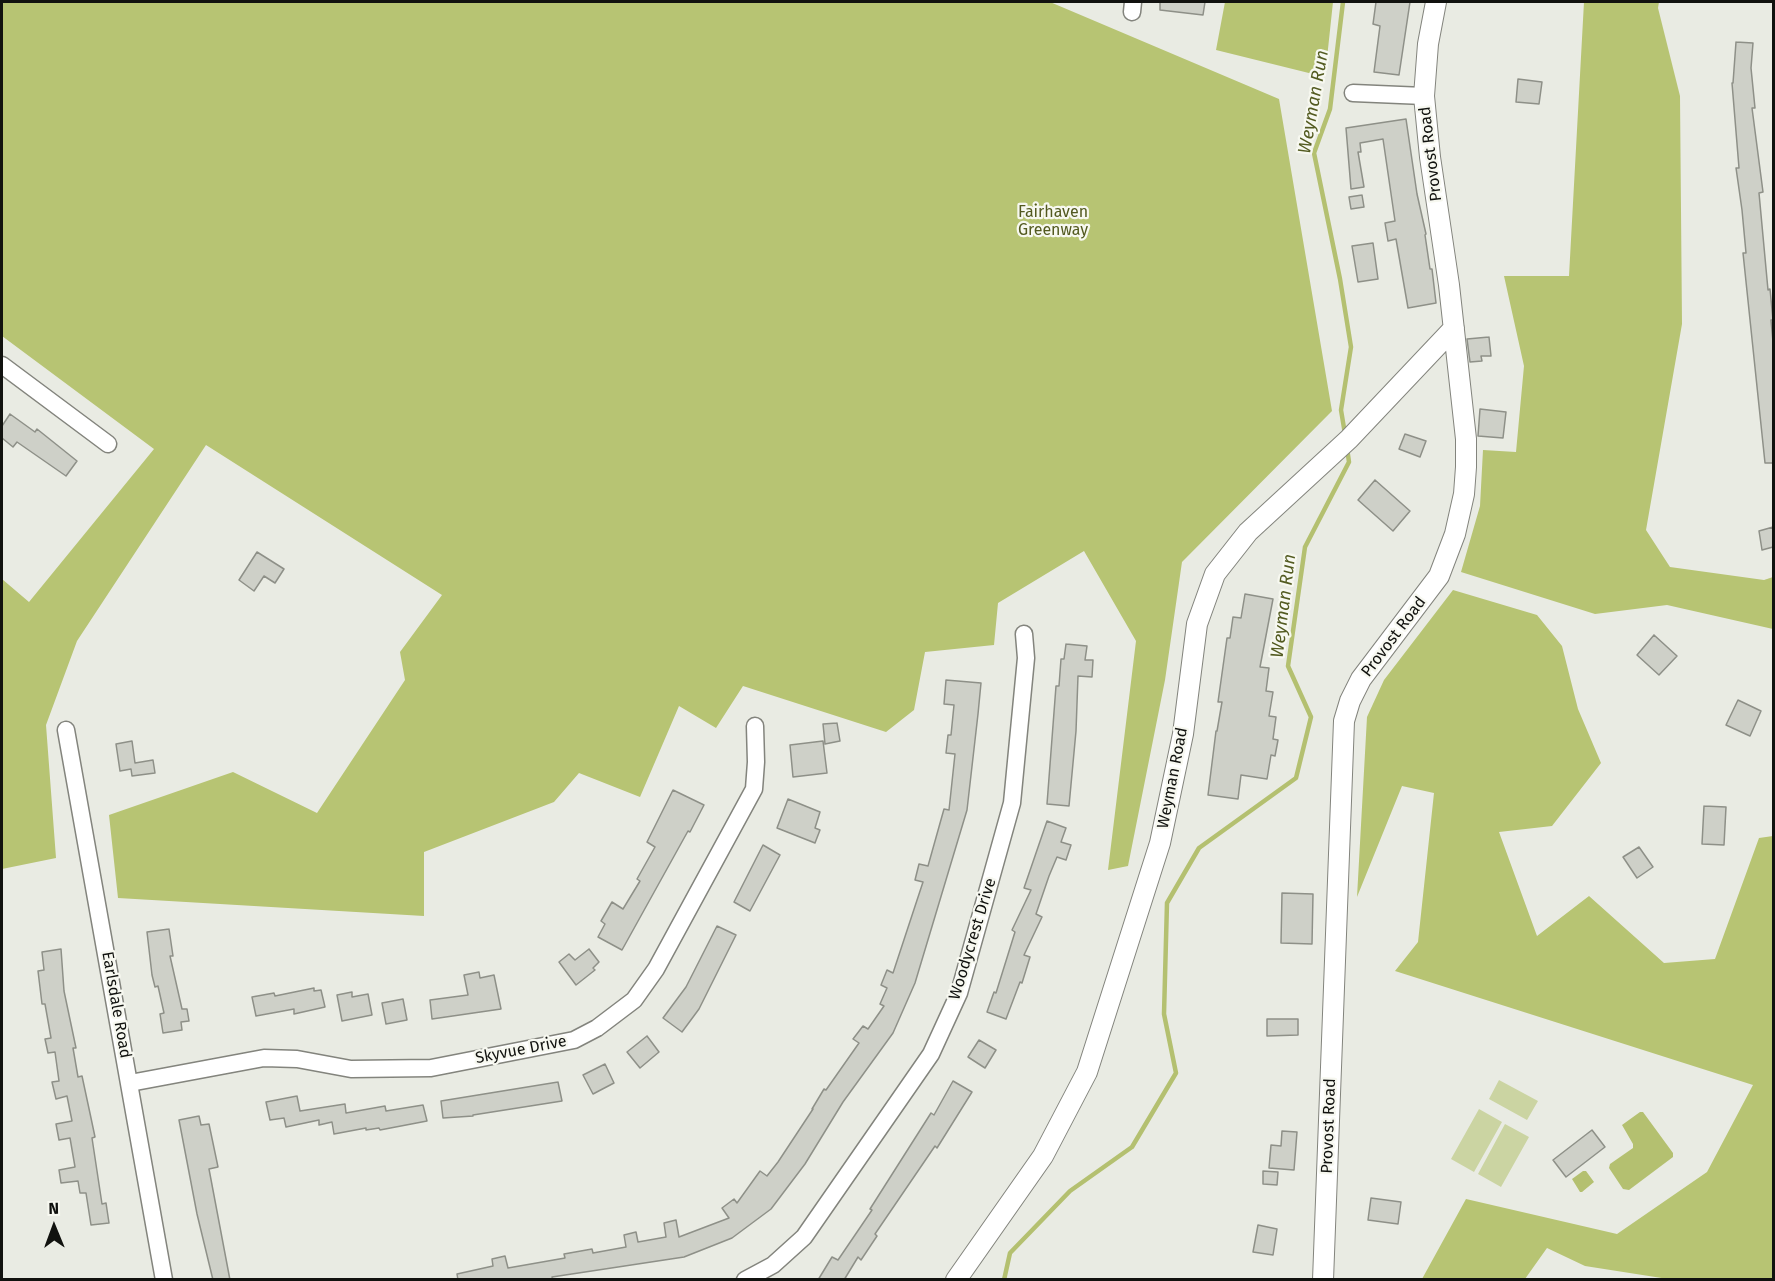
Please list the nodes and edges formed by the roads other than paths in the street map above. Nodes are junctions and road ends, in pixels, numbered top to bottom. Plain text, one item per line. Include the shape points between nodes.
1 (1436, 2) edge
2 (1353, 93) dead end
3 (1424, 96) junction
4 (1454, 328) junction
5 (2, 365) edge
6 (108, 444) dead end
7 (1024, 634) dead end
8 (755, 726) dead end
9 (66, 730) dead end
10 (130, 1083) junction
11 (1320, 1278) edge
12 (165, 1280) edge
13 (745, 1280) edge
14 (956, 1280) edge

1 - 3 street, Provost Road
2 - 3 street
3 - 4 street, Provost Road
4 - 11 street, Provost Road via 1466,439 1464,494 1455,534 1433,585 1361,679 1344,721
4 - 14 street, Weyman Road via 1329,458 1248,532 1215,574 1197,624 1183,734 1160,843 1087,1072 1043,1156
5 - 6 street
7 - 13 street, Woodycrest Drive via 1026,658 1012,803 959,993 932,1054 804,1237 773,1265
8 - 10 street, Skyvue Drive via 754,789 656,969 634,1000 597,1028 573,1040 431,1068 351,1069 297,1059 264,1058
9 - 10 street, Earlsdale Road
10 - 12 street, Earlsdale Road

